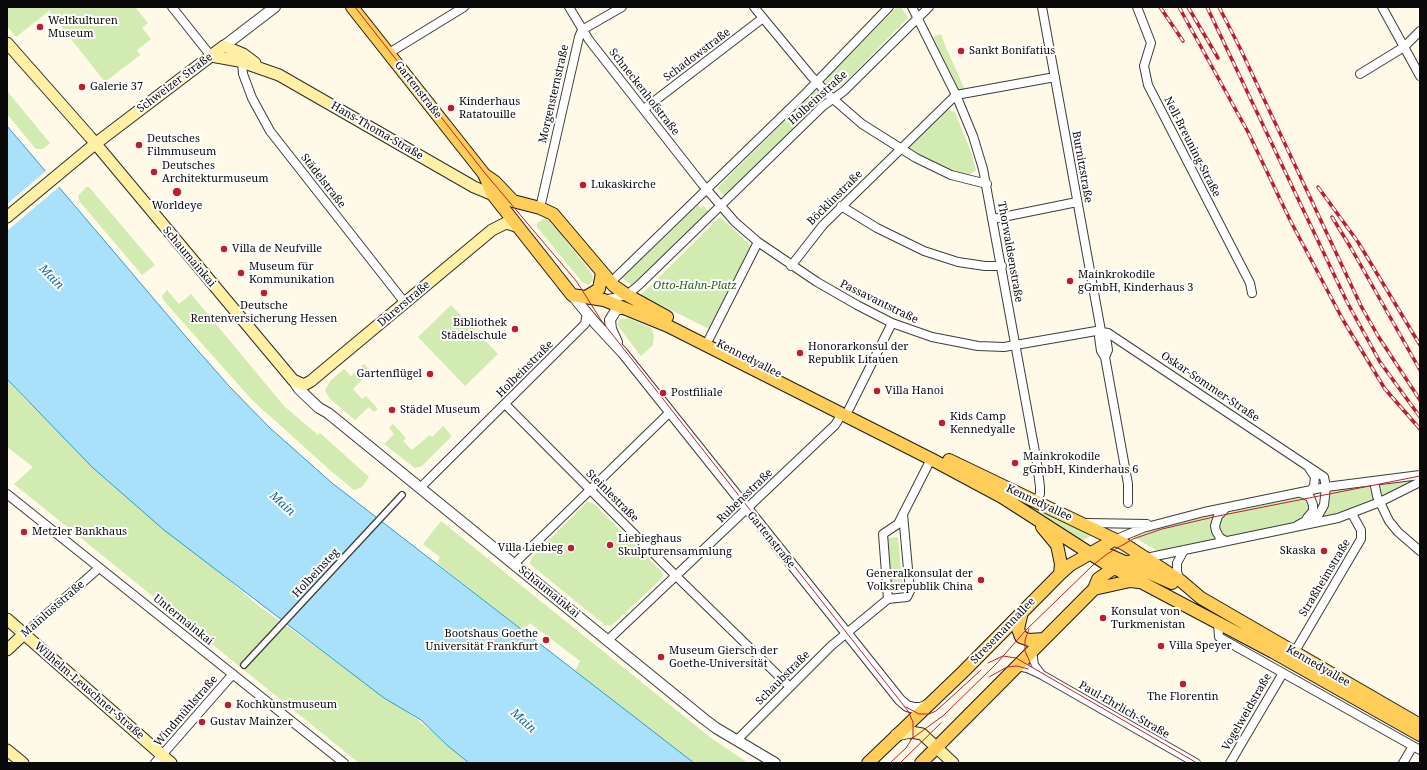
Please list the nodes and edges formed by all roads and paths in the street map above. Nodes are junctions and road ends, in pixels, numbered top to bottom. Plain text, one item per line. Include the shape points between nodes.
1 (172, 7) edge
2 (275, 7) edge
3 (352, 7) edge
4 (464, 7) edge
5 (569, 7) edge
6 (622, 7) edge
7 (754, 7) edge
8 (889, 7) edge
9 (912, 7) edge
10 (929, 7) edge
11 (1042, 7) edge
12 (1137, 7) edge
13 (1382, 7) edge
14 (918, 17) junction
15 (764, 18) junction
16 (582, 30) junction
17 (1420, 31) edge
18 (7, 43) edge
19 (224, 46) junction
20 (1404, 47) junction
21 (389, 53) junction
22 (211, 56) junction
23 (242, 62) junction
24 (261, 67) junction
25 (1360, 74) dead end
26 (1420, 76) edge
27 (1055, 77) junction
28 (817, 82) junction
29 (956, 96) junction
30 (832, 98) junction
31 (644, 109) junction
32 (95, 144) junction
33 (900, 149) junction
34 (484, 174) junction
35 (987, 184) junction
36 (706, 189) junction
37 (493, 195) junction
38 (513, 202) junction
39 (1077, 202) junction
40 (841, 206) junction
41 (722, 207) junction
42 (540, 208) junction
43 (7, 218) edge
44 (993, 219) junction
45 (516, 226) junction
46 (758, 242) junction
47 (791, 266) junction
48 (1002, 266) junction
49 (602, 273) junction
50 (611, 282) junction
51 (1252, 293) dead end
52 (627, 295) junction
53 (580, 296) junction
54 (604, 300) junction
55 (405, 303) junction
56 (624, 308) junction
57 (587, 313) junction
58 (892, 323) junction
59 (1101, 331) junction
60 (709, 339) junction
61 (1015, 346) junction
62 (623, 353) junction
63 (299, 383) junction
64 (505, 404) junction
65 (670, 412) junction
66 (845, 412) junction
67 (931, 459) junction
68 (1306, 464) junction
69 (1420, 475) edge
70 (1374, 481) junction
71 (1420, 482) edge
72 (1326, 487) junction
73 (420, 488) junction
74 (590, 489) junction
75 (1311, 490) junction
76 (1301, 493) junction
77 (8, 495) edge
78 (402, 495) dead end
79 (1036, 502) junction
80 (1380, 502) junction
81 (1128, 503) dead end
82 (1226, 508) junction
83 (746, 509) junction
84 (903, 513) junction
85 (1352, 514) junction
86 (1034, 516) junction
87 (1078, 522) junction
88 (1154, 524) junction
89 (1298, 525) junction
90 (1114, 540) junction
91 (1226, 541) junction
92 (1184, 550) junction
93 (1420, 551) edge
94 (1090, 553) junction
95 (1146, 558) junction
96 (1127, 562) junction
97 (514, 564) junction
98 (99, 568) junction
99 (1114, 568) junction
100 (1060, 574) junction
101 (676, 576) junction
102 (1181, 581) junction
103 (1143, 583) junction
104 (1094, 589) junction
105 (1201, 598) junction
106 (888, 599) junction
107 (1022, 611) junction
108 (7, 619) edge
109 (1218, 623) junction
110 (846, 633) junction
111 (24, 634) junction
112 (1044, 639) junction
113 (608, 640) junction
114 (7, 650) edge
115 (1032, 651) junction
116 (1294, 652) junction
117 (244, 665) dead end
118 (1017, 666) junction
119 (1283, 673) junction
120 (233, 674) junction
121 (1042, 675) junction
122 (790, 687) junction
123 (930, 704) junction
124 (1420, 725) edge
125 (896, 735) junction
126 (1420, 735) edge
127 (737, 740) junction
128 (938, 747) junction
129 (1417, 748) edge
130 (7, 750) edge
131 (158, 759) edge
132 (23, 763) edge
133 (171, 763) edge
134 (344, 763) edge
135 (775, 763) edge
136 (868, 763) edge
137 (922, 763) edge
138 (953, 763) edge
139 (1196, 763) edge
140 (1230, 763) edge
141 (1403, 763) edge

1 - 22 street
2 - 19 street, Schweizer Straße
3 - 21 main road, Gartenstraße
4 - 21 street
5 - 16 street, Schneckenhofstraße
6 - 16 street
7 - 15 street
8 - 28 street, Holbeinstraße
9 - 14 street, Thorwaldsenstraße
10 - 14 street, Holbeinstraße
11 - 27 street, Burnitzstraße
12 - 51 street, Nell-Breuning-Straße via 1151,43 1144,66 1148,85 1250,282
13 - 20 street
14 - 29 street, Thorwaldsenstraße
14 - 30 street, Holbeinstraße via 844,91
15 - 28 street
15 - 31 street, Schadowstraße
16 - 31 street, Schneckenhofstraße
16 - 42 street, Morgensternstraße
17 - 20 street
18 - 32 main road, Schaumainkai
19 - 22 main road, Schweizer Straße
19 - 24 main road, Hans-Thoma-Straße via 243,54
20 - 25 street
20 - 26 street
21 - 34 main road, Gartenstraße
22 - 23 main road, Hans-Thoma-Straße
22 - 32 main road, Schweizer Straße
23 - 24 main road, Hans-Thoma-Straße
23 - 55 street, Städelstraße via 243,74 252,98 270,131
24 - 37 main road, Hans-Thoma-Straße via 474,187
27 - 29 street
27 - 39 street, Burnitzstraße
28 - 30 street
28 - 36 street, Holbeinstraße
29 - 33 street, Böcklinstraße
29 - 35 street, Thorwaldsenstraße via 975,142
30 - 33 street via 862,124
30 - 41 street, Holbeinstraße
31 - 36 street, Schneckenhofstraße
32 - 43 main road, Schweizer Straße
32 - 63 main road, Schaumainkai
33 - 35 street via 951,175
33 - 40 street, Böcklinstraße
34 - 37 main road, Gartenstraße
34 - 38 main road, Gartenstraße
35 - 44 street, Thorwaldsenstraße
36 - 41 street
36 - 50 street, Holbeinstraße
37 - 38 main road, Hans-Thoma-Straße
37 - 45 main road, Gartenstraße
38 - 42 main road
39 - 44 street
39 - 59 street, Burnitzstraße
40 - 47 street, Böcklinstraße via 811,238
40 - 48 street via 892,236 935,255 968,264
41 - 46 street, Passavantstraße
41 - 52 street, Holbeinstraße
42 - 45 main road via 517,210
42 - 49 main road via 558,219
44 - 48 street, Thorwaldsenstraße
45 - 53 main road, Gartenstraße
45 - 55 main road, Dürerstraße via 506,223 492,230
46 - 47 street, Passavantstraße
46 - 60 street
47 - 58 street, Passavantstraße
48 - 61 street, Thorwaldsenstraße
49 - 50 main road
49 - 53 main road via 600,289
50 - 52 main road
52 - 54 street
52 - 60 main road, Kennedyallee
53 - 54 main road
53 - 57 street, Gartenstraße
54 - 56 main road
55 - 63 main road, Dürerstraße via 311,381
56 - 62 street, Gartenstraße via 616,310 610,325
56 - 66 main road, Kennedyallee via 668,326
57 - 62 street, Gartenstraße
57 - 64 street, Holbeinstraße via 585,324
58 - 61 street, Passavantstraße via 917,333 954,342 996,347
58 - 66 street, Rubensstraße
59 - 61 street, Passavantstraße
59 - 68 street, Oskar-Sommer-Straße via 1108,333
59 - 81 street, Burnitzstraße via 1101,351 1105,357 1128,484
60 - 66 main road, Kennedyallee
61 - 79 street, Thorwaldsenstraße via 1040,486
62 - 65 street, Gartenstraße
63 - 73 street, Schaumainkai via 299,390 311,401
64 - 73 street, Holbeinstraße
64 - 74 street, Steinlestraße
65 - 74 street
65 - 83 street, Gartenstraße
66 - 67 main road, Kennedyallee
66 - 79 main road, Kennedyallee
66 - 83 street, Rubensstraße
67 - 84 street
67 - 86 main road, Kennedyallee
68 - 72 street, Oskar-Sommer-Straße via 1324,477
68 - 75 street, Oskar-Sommer-Straße via 1314,472 1315,477
69 - 70 street, Stresemannallee
70 - 72 street, Stresemannallee
70 - 80 street
71 - 80 street
72 - 75 street, Stresemannallee
72 - 89 street via 1324,505 1319,514
73 - 97 street, Schaumainkai
74 - 97 street
74 - 101 street, Steinlestraße
75 - 76 street, Stresemannallee
76 - 82 street, Stresemannallee
76 - 89 street via 1310,497 1313,511
77 - 98 street, Untermainkai
78 - 117 street, Holbeinsteg
79 - 87 main road, Kennedyallee
80 - 85 street
80 - 93 street via 1393,527
82 - 88 street, Stresemannallee
82 - 91 street via 1218,516 1215,526 1220,538
83 - 101 street, Rubensstraße
83 - 110 street, Gartenstraße
84 - 106 street via 898,524 884,532 883,537
84 - 106 street via 910,591 907,597
85 - 89 street
85 - 116 street, Straßheimstraße via 1361,530 1361,539
86 - 94 main road, Kennedyallee
86 - 100 main road via 1057,545 1061,564
87 - 88 street, Stresemannallee
87 - 90 main road, Kennedyallee
88 - 90 street, Stresemannallee
89 - 91 street
90 - 94 main road, Stresemannallee
90 - 95 main road, Kennedyallee
91 - 92 street
92 - 95 street
92 - 102 street via 1178,557 1176,566
94 - 96 main road via 1107,554
94 - 99 main road, Kennedyallee
94 - 100 main road, Stresemannallee
95 - 96 main road
95 - 102 main road, Kennedyallee
96 - 99 main road
96 - 105 main road
97 - 113 street, Schaumainkai
98 - 111 street, Mainluststraße
98 - 120 street, Untermainkai
99 - 103 main road, Kennedyallee
99 - 104 main road via 1098,579
100 - 107 main road, Stresemannallee
101 - 113 street, Rubensstraße
101 - 122 street, Steinlestraße
102 - 105 main road, Kennedyallee
103 - 104 main road via 1130,581
103 - 109 main road, Kennedyallee
104 - 112 main road
105 - 116 main road, Kennedyallee
106 - 110 street, Schaubstraße
107 - 112 main road via 1020,635 1026,640
107 - 123 main road, Stresemannallee
108 - 111 main road, Wilhelm-Leuschner-Straße
109 - 119 street, Kennedyallee via 1219,637
109 - 126 main road, Kennedyallee
110 - 122 street, Schaubstraße
110 - 123 street, Gartenstraße via 905,704 919,708
111 - 114 main road, Mainluststraße
111 - 131 main road, Wilhelm-Leuschner-Straße
112 - 115 main road
113 - 127 street, Schaumainkai via 716,728
115 - 118 main road
115 - 121 street via 1034,665
116 - 124 main road, Kennedyallee
118 - 121 street, Paul-Ehrlich-Straße
118 - 128 main road
119 - 129 street, Kennedyallee
119 - 140 street, Vogelweidstraße
120 - 131 street, Windmühlstraße
120 - 134 street, Untermainkai
121 - 139 street, Paul-Ehrlich-Straße
122 - 127 street, Schaubstraße
123 - 125 main road, Stresemannallee
125 - 128 main road via 920,733
125 - 136 main road, Stresemannallee
127 - 135 street, Schaumainkai
128 - 137 main road
128 - 138 main road
129 - 141 street
130 - 132 main road
131 - 133 main road, Wilhelm-Leuschner-Straße

